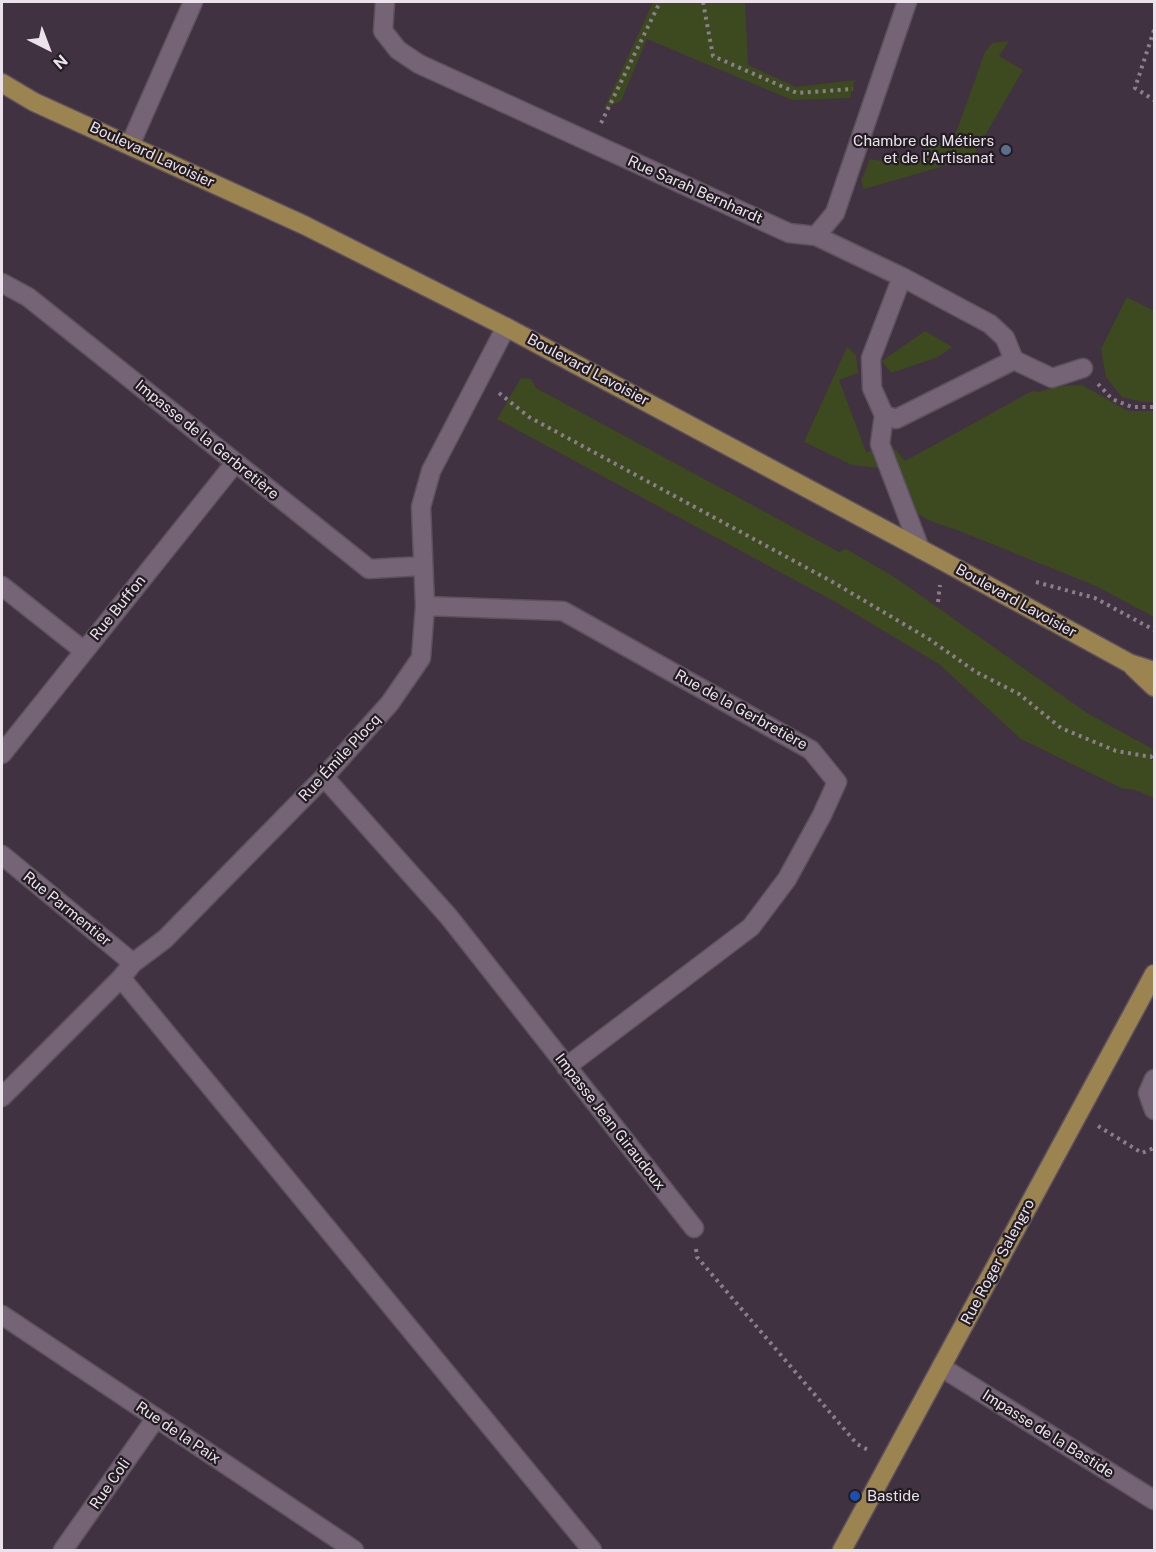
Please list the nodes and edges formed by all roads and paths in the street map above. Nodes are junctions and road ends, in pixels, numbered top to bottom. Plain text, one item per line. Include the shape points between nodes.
1 (193, 2) edge
2 (385, 2) edge
3 (660, 2) edge
4 (703, 2) edge
5 (907, 2) edge
6 (1154, 30) edge
7 (2, 83) edge
8 (878, 87) junction
9 (2, 91) edge
10 (1155, 100) edge
11 (34, 102) junction
12 (591, 142) junction
13 (130, 145) junction
14 (816, 236) junction
15 (902, 277) junction
16 (2, 283) edge
17 (507, 327) junction
18 (1014, 360) junction
19 (1083, 368) joint
20 (479, 377) junction
21 (1155, 407) edge
22 (884, 416) junction
23 (235, 463) junction
24 (920, 549) junction
25 (422, 566) junction
26 (1029, 579) dead end
27 (2, 586) edge
28 (425, 606) junction
29 (1155, 630) edge
30 (84, 651) junction
31 (1129, 663) junction
32 (1155, 671) edge
33 (1155, 687) edge
34 (2, 754) edge
35 (1155, 754) edge
36 (324, 777) junction
37 (2, 855) edge
38 (133, 963) junction
39 (1155, 974) edge
40 (122, 978) junction
41 (566, 1067) junction
42 (1155, 1079) edge
43 (2, 1097) edge
44 (1155, 1110) edge
45 (1078, 1113) junction
46 (1155, 1148) edge
47 (694, 1228) joint
48 (2, 1315) edge
49 (941, 1367) junction
50 (156, 1418) junction
51 (889, 1462) junction
52 (1155, 1500) edge
53 (63, 1551) edge
54 (354, 1551) edge
55 (592, 1551) edge
56 (842, 1551) edge

1 - 13 street
2 - 12 street, Rue Sarah Bernhardt via 383,31 398,50 419,64
3 - 12 path
4 - 8 path via 713,56 797,93
5 - 8 street
6 - 10 path via 1135,88
7 - 11 main road, Boulevard Lavoisier
8 - 14 street via 835,213
9 - 11 main road, Boulevard Lavoisier
11 - 13 main road, Boulevard Lavoisier
12 - 14 street, Rue Sarah Bernhardt via 789,233
13 - 17 main road, Boulevard Lavoisier via 304,225
14 - 15 street, Rue Sarah Bernhardt
15 - 18 street, Rue Sarah Bernhardt via 990,324 1005,338
15 - 22 street via 871,358 872,388
16 - 23 street, Impasse de la Gerbretière via 28,297
17 - 20 street, Rue Émile Plocq
17 - 24 main road, Boulevard Lavoisier
18 - 19 street via 1052,378
18 - 22 street via 896,419
19 - 21 path via 1112,399 1132,407
20 - 25 street, Rue Émile Plocq via 431,471 421,507
20 - 35 path via 529,417 831,581 976,672 1019,694 1061,728 1116,752 1151,757
22 - 24 street via 880,444
23 - 25 street, Impasse de la Gerbretière via 369,568
23 - 30 street, Rue Buffon
24 - 31 main road, Boulevard Lavoisier
25 - 28 street, Rue Émile Plocq
26 - 29 path via 1095,598
27 - 30 street
28 - 36 street, Rue Émile Plocq via 421,658 390,703
28 - 41 street, Rue de la Gerbretière via 562,611 811,750 837,782 786,879 751,927
30 - 34 street, Rue Buffon
31 - 32 main road, Boulevard Lavoisier
31 - 33 main road, Boulevard Lavoisier
36 - 38 street, Rue Émile Plocq via 165,939
36 - 41 street, Impasse Jean Giraudoux via 449,917
37 - 38 street, Rue Parmentier
38 - 40 street, Rue Émile Plocq
39 - 45 main road, Rue Roger Salengro
40 - 43 street, Rue Émile Plocq
40 - 55 street
41 - 47 street, Impasse Jean Giraudoux
42 - 44 street via 1148,1093
45 - 46 path via 1142,1153
45 - 49 main road, Rue Roger Salengro
47 - 51 path via 697,1257 857,1443
48 - 50 street, Rue de la Paix
49 - 51 main road, Rue Roger Salengro
49 - 52 street, Impasse de la Bastide
50 - 53 street, Rue Coli
50 - 54 street, Rue de la Paix
51 - 56 main road, Rue Roger Salengro

